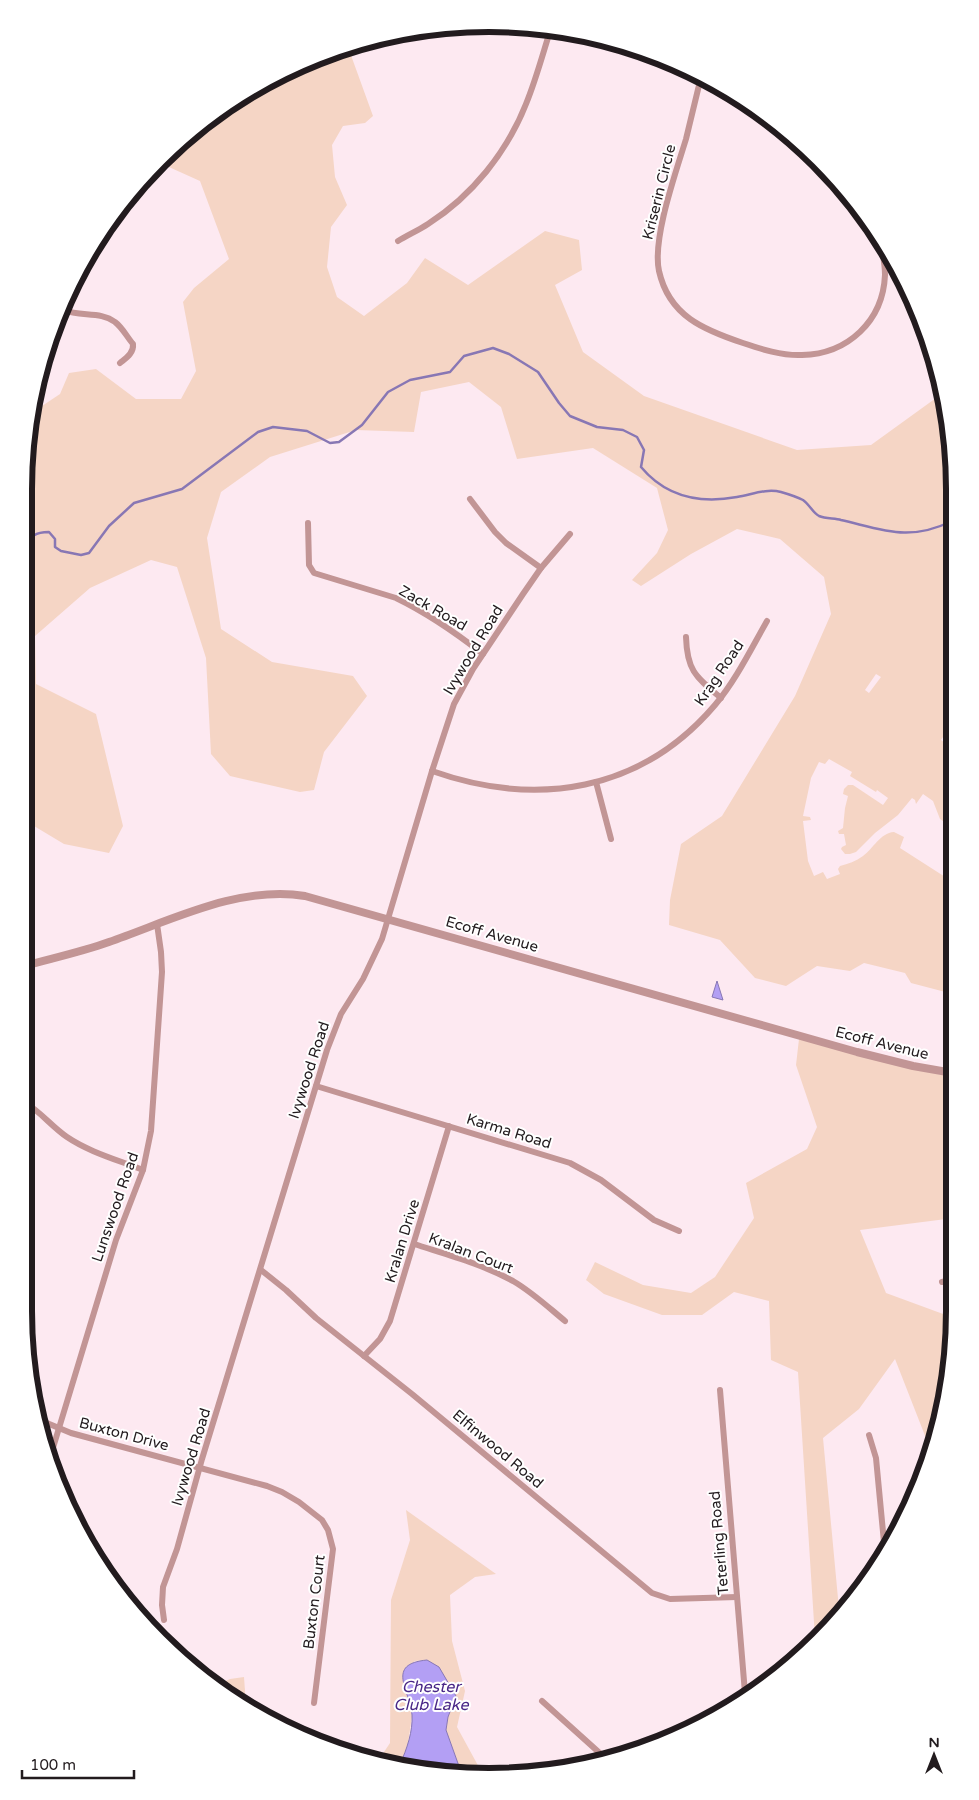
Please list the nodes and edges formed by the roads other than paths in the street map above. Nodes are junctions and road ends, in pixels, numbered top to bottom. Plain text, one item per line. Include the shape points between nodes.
1 (548, 36) edge
2 (699, 84) edge
3 (398, 241) dead end
4 (883, 257) edge
5 (69, 312) edge
6 (120, 363) dead end
7 (470, 498) dead end
8 (308, 523) dead end
9 (570, 534) dead end
10 (541, 568) junction
11 (767, 621) dead end
12 (686, 637) dead end
13 (482, 654) junction
14 (721, 698) junction
15 (432, 771) junction
16 (596, 782) junction
17 (611, 838) dead end
18 (388, 919) junction
19 (157, 924) junction
20 (32, 964) edge
21 (946, 1072) edge
22 (316, 1086) junction
23 (32, 1107) edge
24 (449, 1126) junction
25 (142, 1170) junction
26 (680, 1231) dead end
27 (414, 1244) junction
28 (261, 1270) junction
29 (946, 1281) edge
30 (942, 1282) dead end
31 (565, 1321) dead end
32 (364, 1356) junction
33 (720, 1390) dead end
34 (47, 1423) edge
35 (59, 1428) junction
36 (869, 1435) dead end
37 (54, 1446) edge
38 (200, 1468) junction
39 (884, 1541) edge
40 (737, 1598) junction
41 (164, 1620) dead end
42 (745, 1689) edge
43 (542, 1701) dead end
44 (314, 1703) dead end
45 (601, 1754) edge

1 - 3 street via 526,103 495,160 455,204
2 - 4 street, Kriserin Circle via 658,248 662,283 668,297 686,316 728,338 778,353 814,354 838,347 863,330 876,312 885,274
5 - 6 street via 108,317 118,325 133,344 132,352
7 - 10 street via 506,543
8 - 13 street, Zack Road via 309,565 314,574 396,598
9 - 10 street, Ivywood Road
10 - 13 street, Ivywood Road
11 - 14 street, Krag Road
12 - 14 street via 686,653 691,667 701,681
13 - 15 street, Ivywood Road via 454,704
14 - 16 street, Krag Road via 669,749 638,767
15 - 16 street, Krag Road via 474,784 513,790 556,789
15 - 18 street, Ivywood Road
16 - 17 street
18 - 19 street, Ecoff Avenue via 305,896 279,893 230,901
18 - 21 street, Ecoff Avenue via 857,1052
18 - 22 street, Ivywood Road via 373,959 334,1029
19 - 20 street, Ecoff Avenue via 81,951
19 - 25 street, Lunswood Road via 162,972 151,1131
22 - 24 street, Karma Road
22 - 28 street, Ivywood Road
23 - 25 street via 77,1143
24 - 26 street, Karma Road via 570,1163 601,1180 654,1220
24 - 27 street, Kralan Drive
25 - 35 street, Lunswood Road via 116,1240
27 - 31 street, Kralan Court via 495,1272 530,1292
27 - 32 street, Kralan Drive via 390,1321
28 - 32 street, Elfinwood Road
28 - 38 street, Ivywood Road
29 - 30 street
32 - 40 street, Elfinwood Road via 652,1593 670,1600
33 - 40 street, Teterling Road
34 - 35 street, Buxton Drive
35 - 37 street, Lunswood Road
35 - 38 street, Buxton Drive
36 - 39 street via 876,1458
38 - 41 street, Ivywood Road via 163,1586
38 - 44 street, Buxton Court via 282,1492 315,1513 328,1530 333,1559
40 - 42 street, Teterling Road
43 - 45 street

